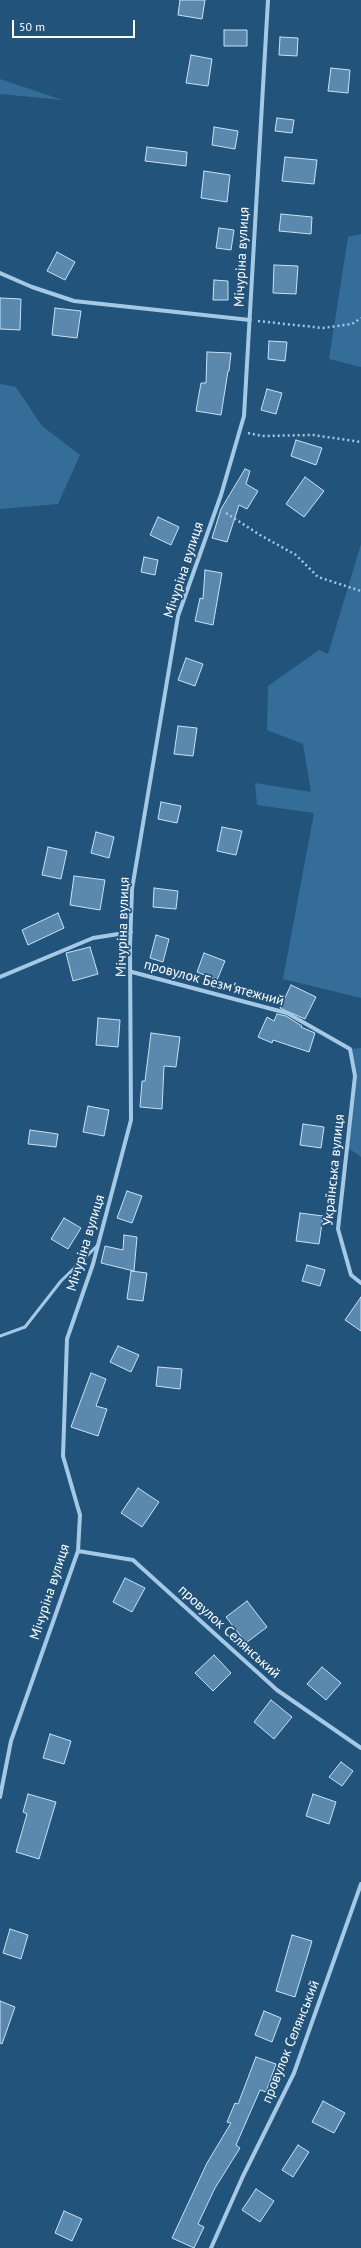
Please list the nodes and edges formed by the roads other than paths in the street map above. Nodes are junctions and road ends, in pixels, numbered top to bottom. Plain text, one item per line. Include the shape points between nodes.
1 (268, 0) edge
2 (0, 273) edge
3 (250, 320) junction
4 (131, 932) junction
5 (132, 972) junction
6 (0, 977) edge
7 (355, 1076) joint
8 (99, 1244) junction
9 (361, 1283) edge
10 (0, 1336) edge
11 (78, 1551) junction
12 (361, 1748) edge
13 (0, 1797) edge
14 (361, 1884) edge
15 (211, 2248) edge

1 - 3 street, Мічуріна вулиця
2 - 3 street via 74,301
3 - 4 street, Мічуріна вулиця via 244,416 217,507 178,616 132,889
4 - 5 street, Мічуріна вулиця
4 - 6 street via 93,938
5 - 7 street, провулок Безм'ятежний via 287,1013 350,1049
5 - 8 street, Мічуріна вулиця via 132,1120
7 - 9 street, Українська вулиця via 338,1229 351,1275
8 - 10 lane via 61,1281 25,1327
8 - 11 street, Мічуріна вулиця via 67,1339 63,1456 80,1515
11 - 12 street, провулок Селянський via 133,1560 276,1690
11 - 13 street, Мічуріна вулиця via 11,1741
14 - 15 street, провулок Селянський via 294,2073

